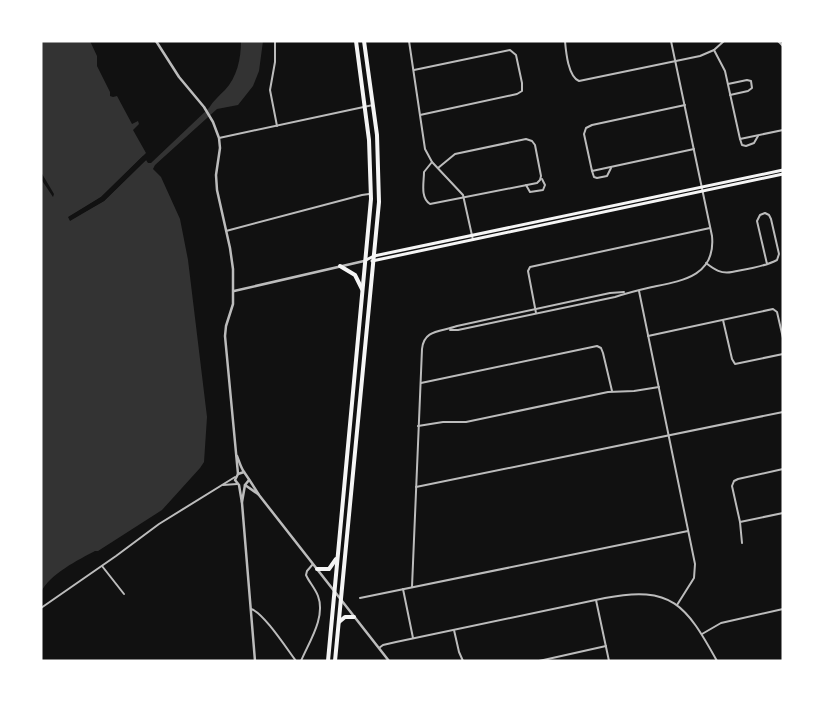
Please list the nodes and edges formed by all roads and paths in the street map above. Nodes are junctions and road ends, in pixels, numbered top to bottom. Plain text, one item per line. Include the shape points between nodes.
1 (156, 41) edge
2 (275, 41) edge
3 (356, 41) edge
4 (364, 41) edge
5 (409, 41) edge
6 (565, 41) edge
7 (671, 41) edge
8 (724, 41) edge
9 (778, 41) edge
10 (783, 46) edge
11 (714, 50) junction
12 (675, 61) junction
13 (414, 70) junction
14 (728, 84) junction
15 (730, 95) junction
16 (373, 105) junction
17 (685, 105) junction
18 (365, 106) junction
19 (420, 115) junction
20 (277, 126) junction
21 (783, 130) edge
22 (758, 136) junction
23 (219, 138) junction
24 (740, 139) junction
25 (694, 149) junction
26 (432, 162) junction
27 (611, 167) junction
28 (438, 168) junction
29 (783, 170) edge
30 (592, 171) junction
31 (783, 174) edge
32 (541, 179) junction
33 (526, 185) junction
34 (702, 189) junction
35 (372, 194) junction
36 (464, 198) junction
37 (710, 228) junction
38 (226, 231) junction
39 (473, 238) junction
40 (374, 258) junction
41 (366, 260) junction
42 (706, 263) junction
43 (767, 264) junction
44 (340, 266) junction
45 (639, 290) junction
46 (234, 291) junction
47 (363, 291) junction
48 (626, 292) junction
49 (536, 309) junction
50 (536, 314) junction
51 (723, 320) junction
52 (450, 330) junction
53 (648, 336) junction
54 (783, 338) edge
55 (783, 354) edge
56 (421, 383) junction
57 (659, 386) junction
58 (612, 391) junction
59 (783, 412) edge
60 (418, 426) junction
61 (669, 436) junction
62 (237, 455) junction
63 (783, 470) edge
64 (244, 472) junction
65 (238, 474) junction
66 (236, 477) junction
67 (249, 480) junction
68 (238, 484) junction
69 (220, 485) junction
70 (245, 485) junction
71 (416, 487) junction
72 (260, 495) junction
73 (242, 503) junction
74 (783, 513) edge
75 (740, 522) junction
76 (688, 531) junction
77 (742, 542) dead end
78 (338, 557) junction
79 (313, 564) junction
80 (102, 566) junction
81 (317, 569) junction
82 (412, 587) junction
83 (403, 589) junction
84 (334, 591) junction
85 (124, 594) dead end
86 (360, 598) dead end
87 (341, 600) junction
88 (596, 600) junction
89 (677, 605) junction
90 (41, 608) edge
91 (251, 609) junction
92 (783, 609) edge
93 (354, 617) junction
94 (339, 622) junction
95 (454, 630) junction
96 (702, 634) junction
97 (413, 638) junction
98 (606, 646) junction
99 (378, 648) junction
100 (255, 661) edge
101 (296, 661) edge
102 (301, 661) edge
103 (328, 661) edge
104 (335, 661) edge
105 (389, 661) edge
106 (463, 661) edge
107 (539, 661) edge
108 (609, 661) edge
109 (717, 661) edge

1 - 23 street via 179,77 204,107
2 - 20 street via 270,90
3 - 18 main road
4 - 16 main road
5 - 13 street
6 - 12 street via 572,75 578,81
7 - 12 street
8 - 11 street
9 - 10 street
11 - 12 street
11 - 14 street
12 - 17 street
13 - 19 street
13 - 19 street via 510,50 516,55 522,84 522,91 518,94
14 - 15 street
14 - 15 street via 748,80 752,84 750,90
15 - 24 street
16 - 18 street
16 - 40 main road via 379,185
17 - 25 street
17 - 30 street via 588,126 584,134
18 - 20 street
18 - 35 main road
19 - 26 street via 425,148
20 - 23 street
21 - 22 street
22 - 24 street
22 - 24 street via 754,143 746,146
23 - 38 street via 216,177
25 - 27 street
25 - 34 street
26 - 28 street
26 - 36 street via 424,172 426,202 431,204
27 - 30 street
27 - 30 street via 608,176 597,178
28 - 32 street via 456,154 526,139 535,145
28 - 36 street
29 - 34 main road
31 - 34 main road
32 - 33 street
32 - 33 street via 545,184 543,190 530,192
33 - 36 street
34 - 37 street
34 - 39 main road
35 - 38 street
35 - 41 main road
36 - 39 street
37 - 42 street via 712,245
37 - 49 street via 530,266 528,271
38 - 46 street
39 - 40 main road
40 - 41 main road
40 - 87 main road
41 - 44 street
41 - 47 main road
42 - 43 street via 725,273
42 - 45 street via 688,278
43 - 43 street via 779,256 771,217 763,213 757,221
44 - 46 street
44 - 47 main road via 357,277
45 - 48 street
45 - 53 street
46 - 62 street via 225,336
47 - 78 main road
48 - 49 street
48 - 50 street
49 - 50 street
49 - 52 street
50 - 52 street
51 - 53 street
51 - 54 street via 774,309
51 - 55 street via 734,363
52 - 56 street via 427,336 423,343
53 - 57 street
56 - 58 street via 598,346 604,353
56 - 60 street
57 - 58 street
57 - 61 street
58 - 60 street via 470,421
59 - 61 street
60 - 71 street
61 - 71 street
61 - 76 street
62 - 64 street
62 - 65 street
63 - 75 street via 734,481
64 - 65 street
64 - 67 street
65 - 66 street
66 - 68 street
66 - 69 street
67 - 70 street
67 - 72 street
68 - 69 street
68 - 70 street
68 - 73 street
69 - 80 street
70 - 72 street
70 - 73 street
71 - 82 street
72 - 79 street
73 - 91 street
74 - 75 street
75 - 77 street
76 - 82 street
76 - 89 street via 695,574
78 - 81 main road via 330,568
78 - 84 main road
79 - 81 street
79 - 102 street via 306,574 318,596 320,612
80 - 85 street
80 - 90 street
81 - 84 street
82 - 83 street
83 - 86 street
83 - 97 street
84 - 87 street
84 - 103 main road
87 - 93 street
87 - 94 main road
88 - 89 street via 641,593
88 - 95 street
88 - 98 street
89 - 96 street
91 - 100 street
91 - 101 street via 259,613
92 - 96 street via 721,623
93 - 94 main road via 345,617
93 - 99 street
94 - 104 main road
95 - 97 street
95 - 106 street
96 - 109 street
97 - 99 street
98 - 107 street
98 - 108 street
99 - 105 street

